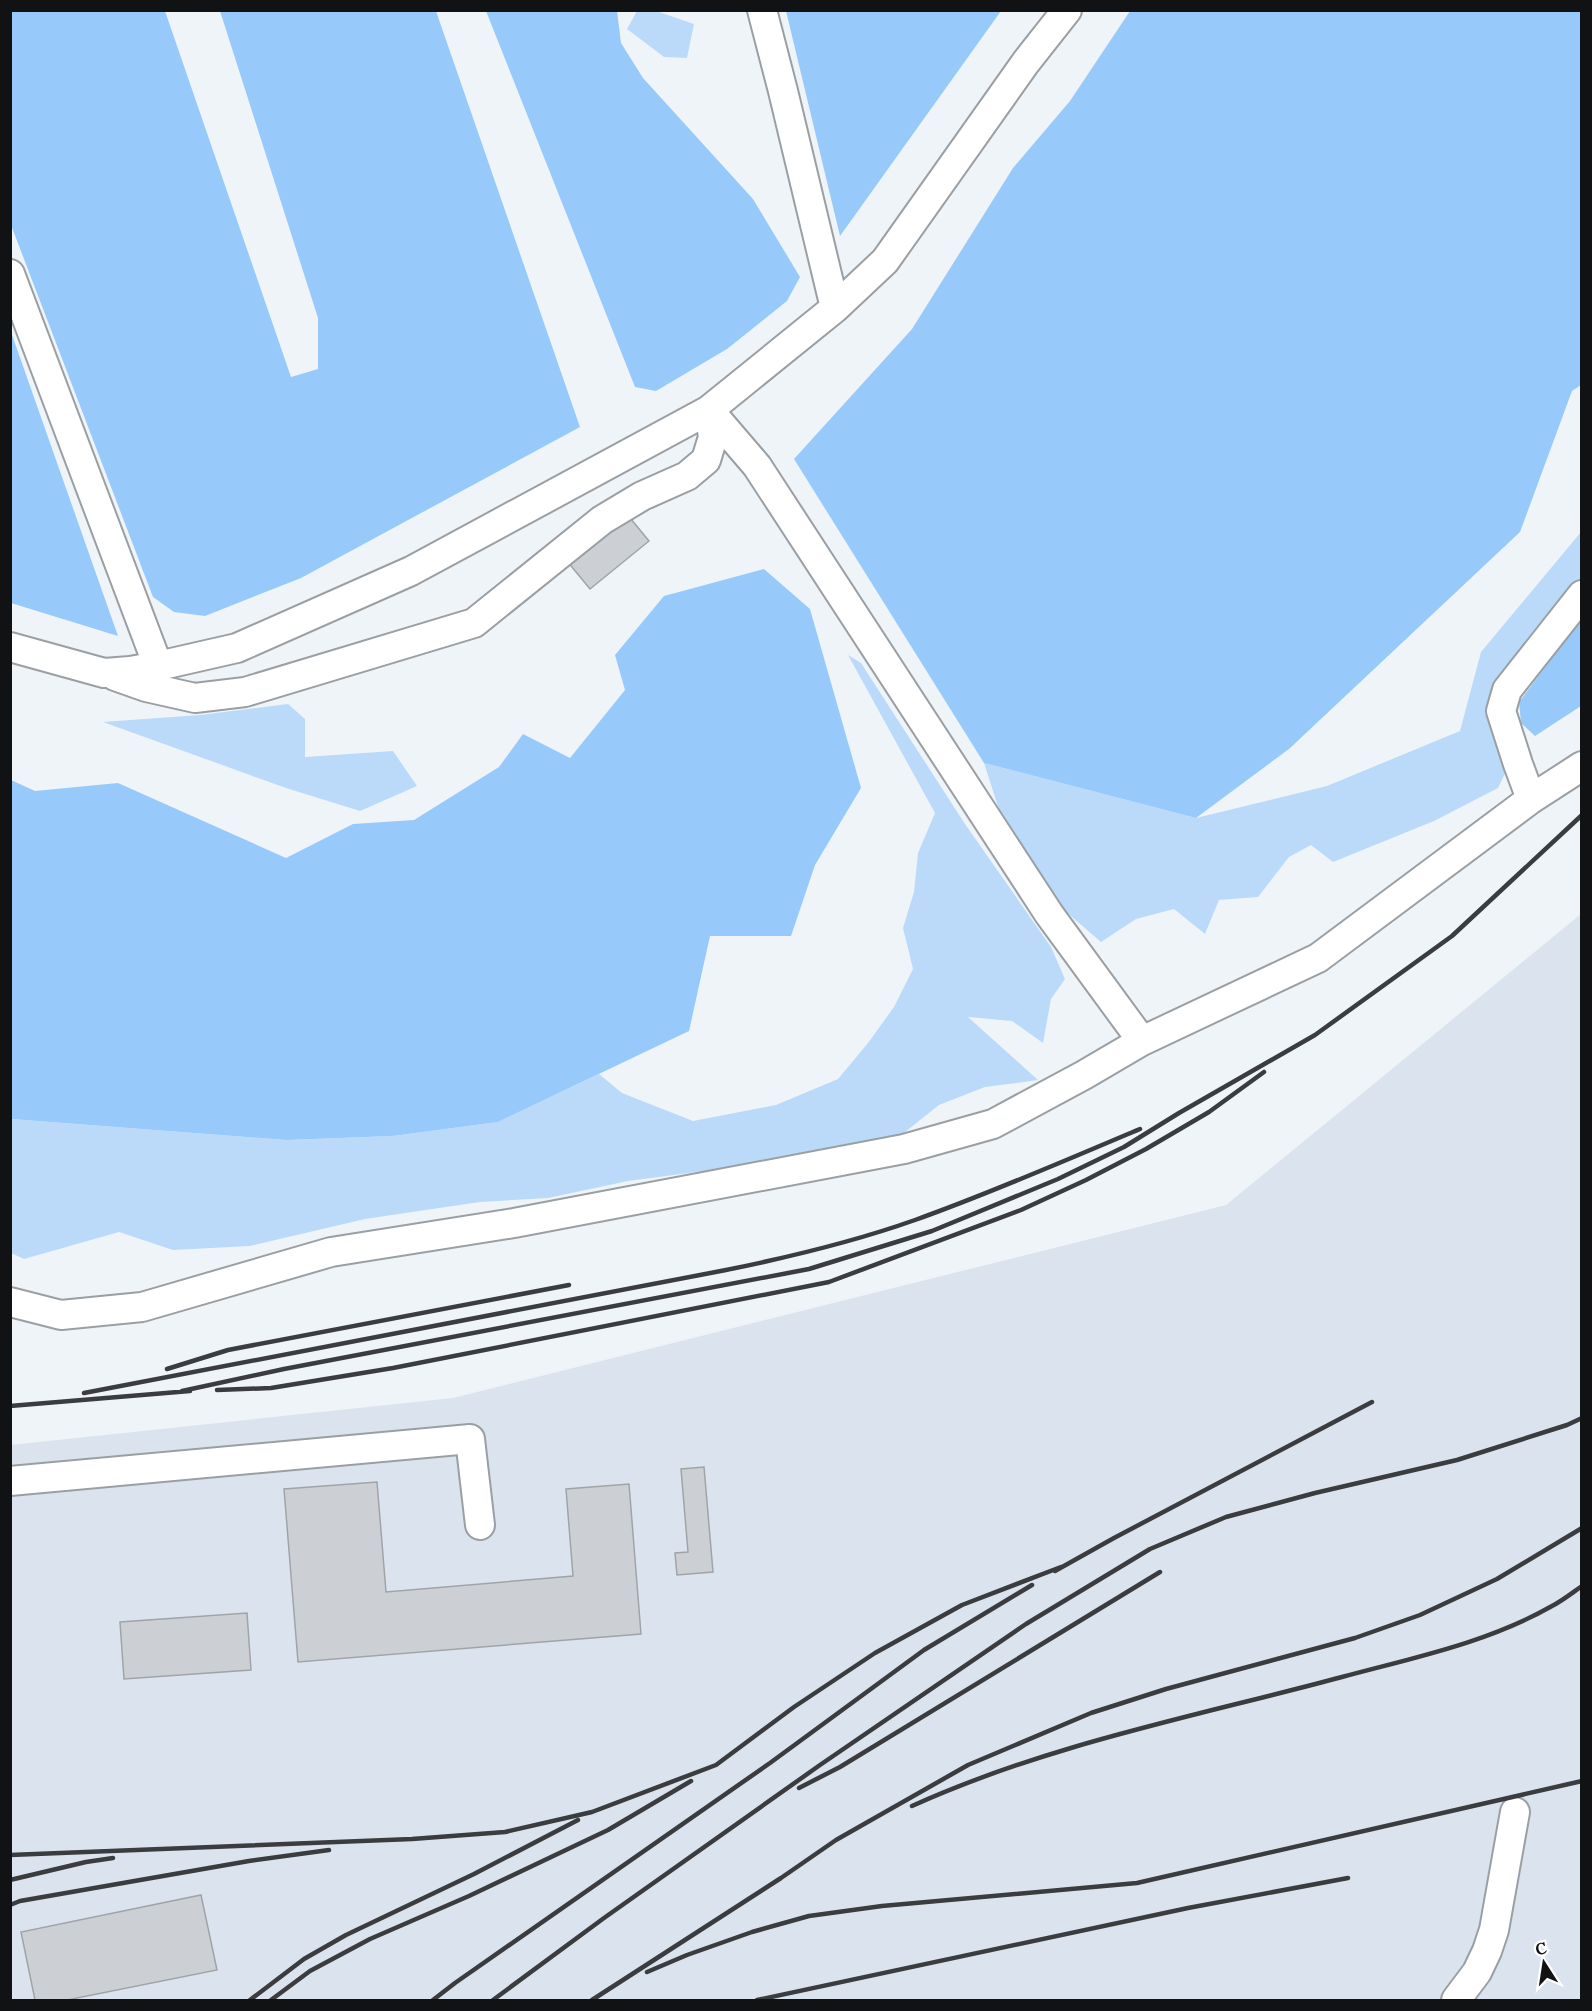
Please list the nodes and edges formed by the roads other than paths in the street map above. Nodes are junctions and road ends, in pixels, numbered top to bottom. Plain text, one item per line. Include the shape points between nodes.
1 (762, 10) edge
2 (1067, 10) edge
3 (10, 274) edge
4 (836, 308) junction
5 (708, 410) junction
6 (1581, 595) edge
7 (10, 647) edge
8 (158, 666) junction
9 (104, 673) junction
10 (1581, 766) edge
11 (1532, 799) junction
12 (1142, 1041) junction
13 (10, 1302) edge
14 (10, 1481) edge
15 (480, 1525) dead end
16 (1515, 1812) dead end
17 (1456, 2001) edge

1 - 4 lane
2 - 4 lane via 885,261
3 - 8 lane
4 - 5 lane
5 - 8 lane via 411,571 237,648
5 - 9 lane via 713,437 706,460 687,476 602,520 474,623 245,692 195,698
5 - 12 lane via 757,466 1049,914
6 - 11 lane via 1507,690 1502,711
7 - 9 lane
8 - 9 lane
10 - 11 lane
11 - 12 lane via 1318,958
12 - 13 lane via 993,1124 904,1149 514,1223 331,1252 142,1307 61,1315
14 - 15 lane via 470,1439
16 - 17 lane via 1494,1930 1477,1972

